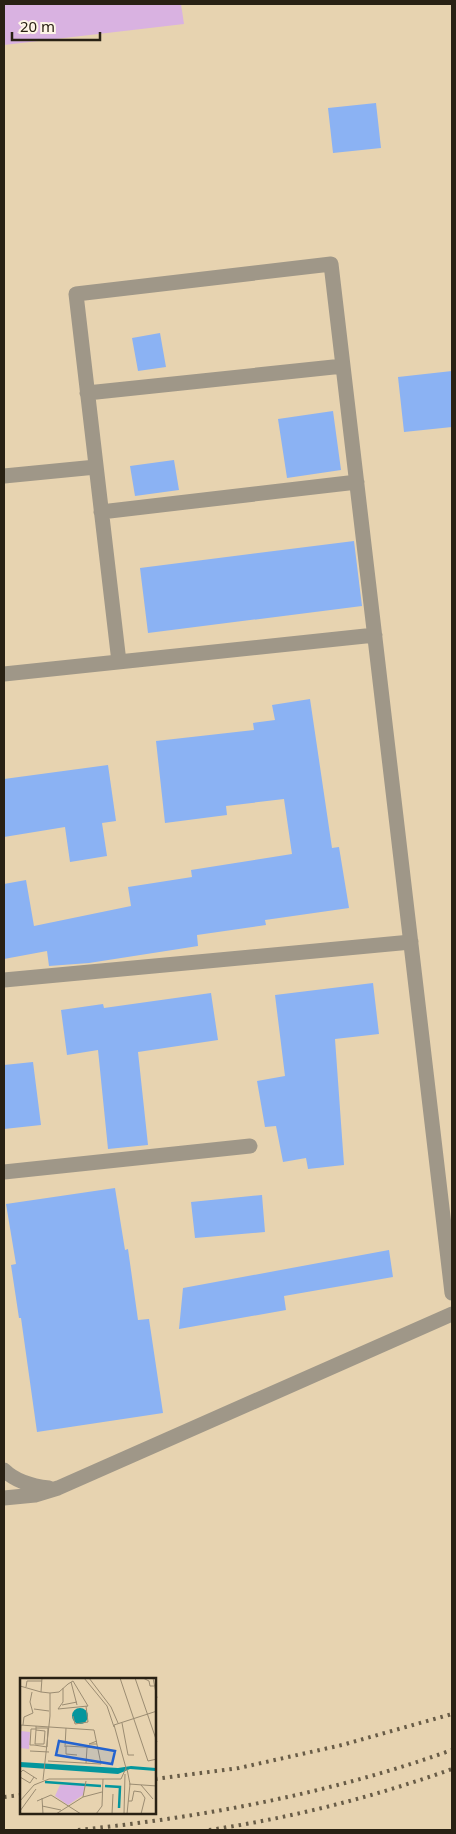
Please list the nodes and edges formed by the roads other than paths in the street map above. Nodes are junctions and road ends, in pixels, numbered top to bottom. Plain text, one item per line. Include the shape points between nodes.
1 (343, 366) junction
2 (87, 393) junction
3 (96, 468) junction
4 (4, 476) edge
5 (357, 482) junction
6 (101, 512) junction
7 (375, 635) junction
8 (119, 662) junction
9 (4, 674) edge
10 (411, 942) junction
11 (4, 980) edge
12 (250, 1146) dead end
13 (4, 1172) edge
14 (452, 1293) edge
15 (452, 1314) edge
16 (4, 1470) edge
17 (58, 1488) junction
18 (4, 1498) edge

1 - 2 street
1 - 2 street via 332,264 76,294
1 - 5 street
2 - 3 street
3 - 4 street
3 - 6 street
5 - 6 street
5 - 7 street
6 - 8 street
7 - 8 street
7 - 10 street
8 - 9 street
10 - 11 street
10 - 14 street
12 - 13 street
15 - 17 street
16 - 17 street via 30,1485
17 - 18 street via 35,1495

